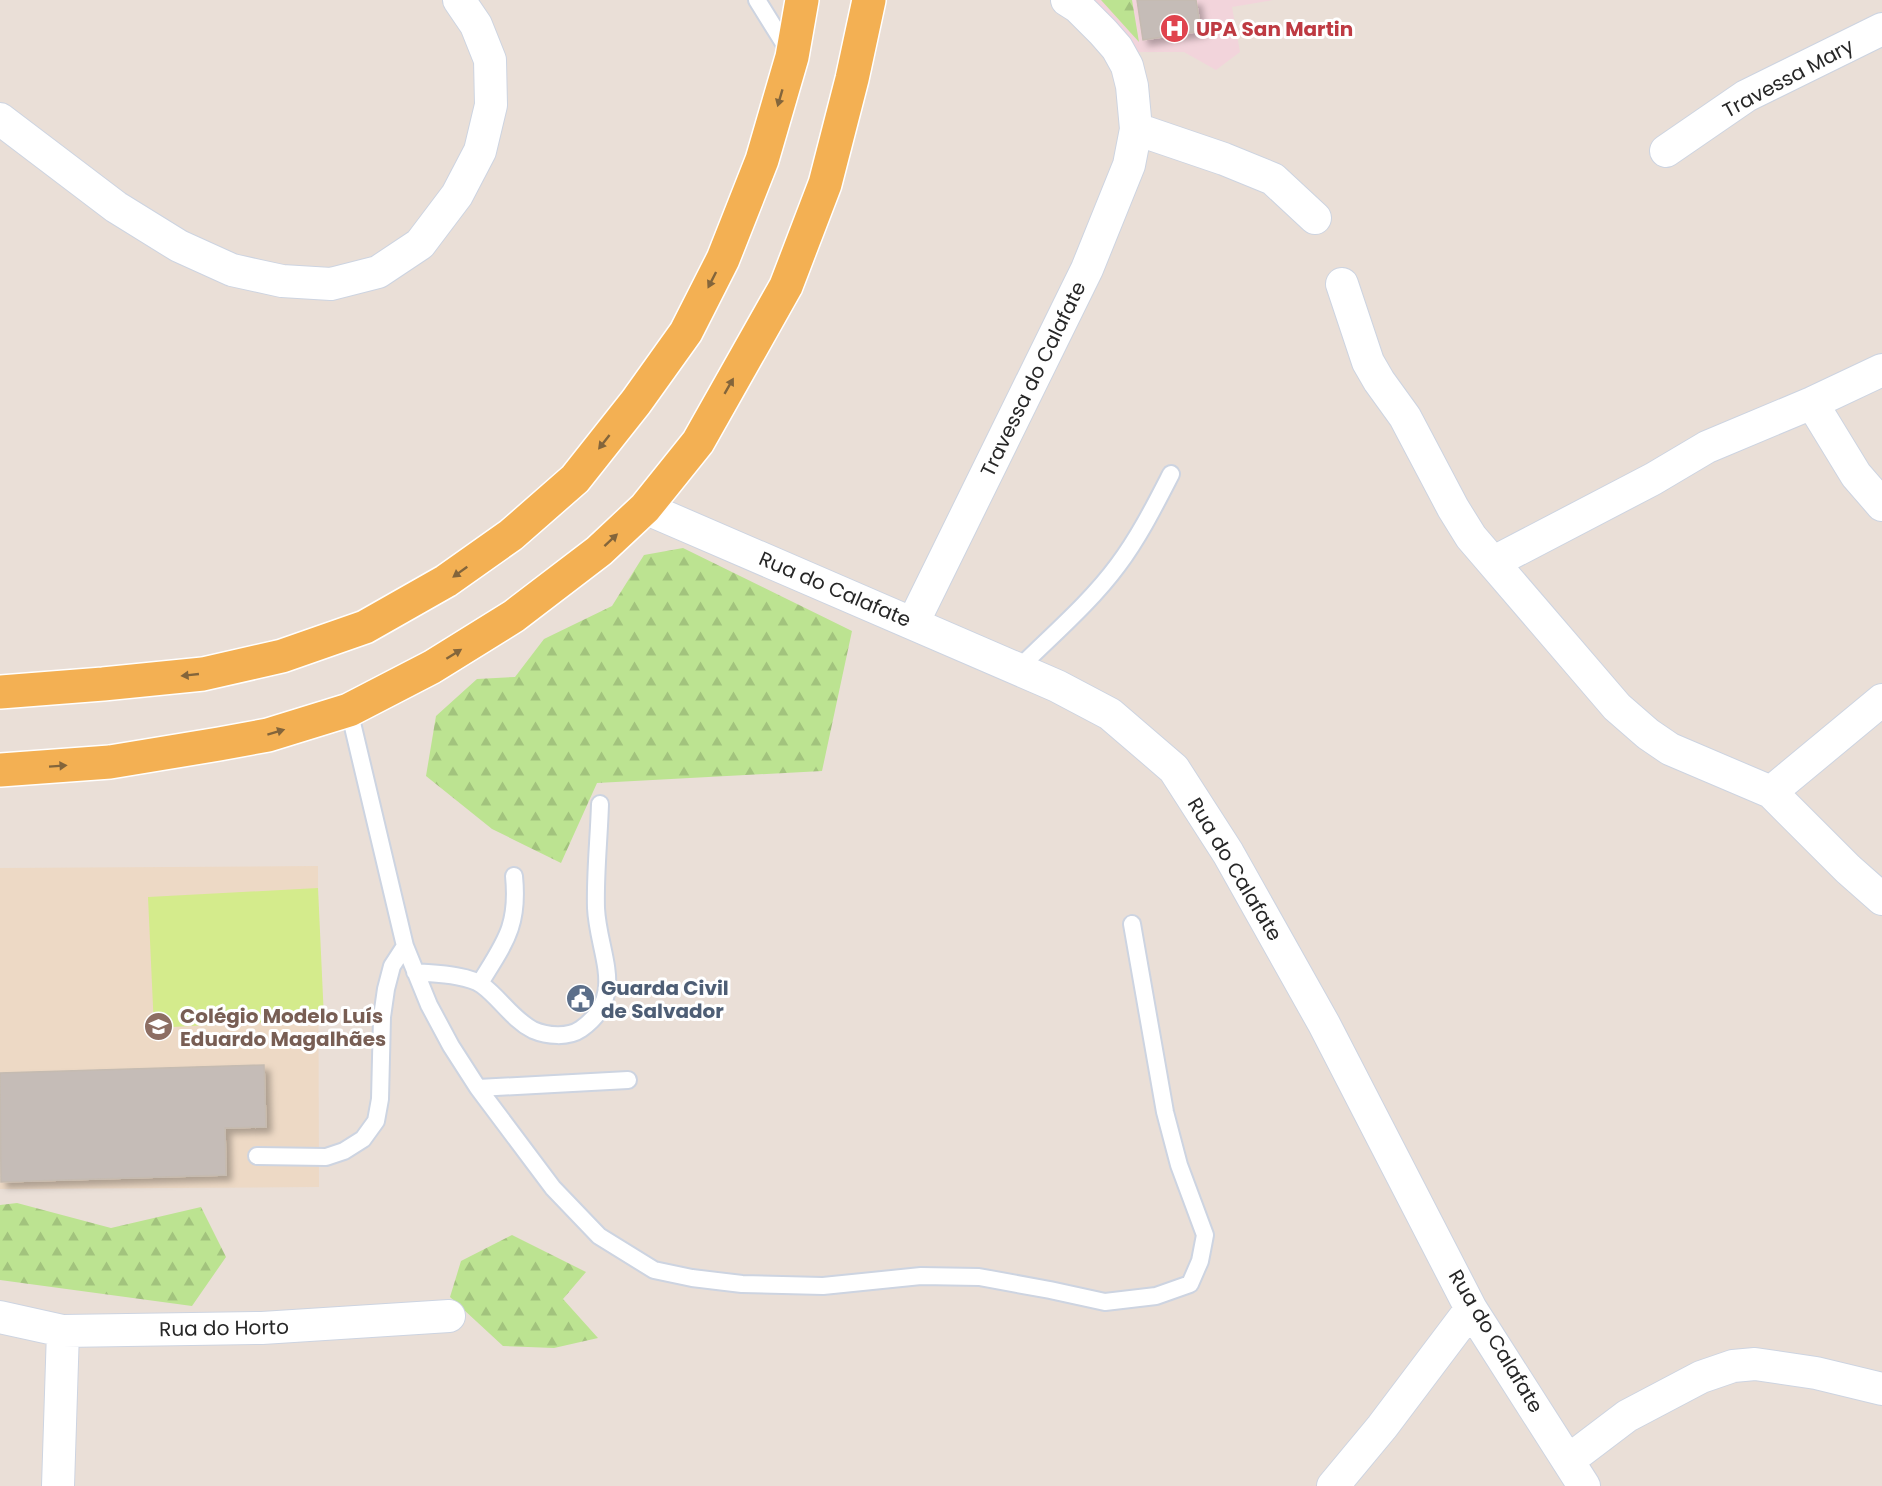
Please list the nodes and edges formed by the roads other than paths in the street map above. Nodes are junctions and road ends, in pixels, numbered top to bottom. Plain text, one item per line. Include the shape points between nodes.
1 (459, 0) edge
2 (757, 0) edge
3 (801, 0) edge
4 (869, 0) edge
5 (1067, 0) edge
6 (1882, 29) edge
7 (792, 57) junction
8 (0, 119) edge
9 (1136, 129) junction
10 (1666, 151) dead end
11 (1315, 219) dead end
12 (1342, 284) dead end
13 (1882, 370) edge
14 (1812, 403) junction
15 (1171, 474) dead end
16 (1882, 505) edge
17 (645, 508) junction
18 (1494, 562) junction
19 (913, 623) junction
20 (1019, 668) junction
21 (0, 692) edge
22 (1882, 700) edge
23 (349, 710) junction
24 (0, 770) edge
25 (1771, 792) junction
26 (600, 804) dead end
27 (514, 876) dead end
28 (1882, 900) edge
29 (1132, 924) dead end
30 (405, 946) junction
31 (415, 972) junction
32 (480, 983) junction
33 (628, 1080) dead end
34 (478, 1088) junction
35 (257, 1156) dead end
36 (1472, 1309) junction
37 (449, 1316) dead end
38 (0, 1317) edge
39 (63, 1331) junction
40 (1881, 1391) edge
41 (1577, 1473) edge
42 (58, 1486) edge
43 (1333, 1486) edge

1 - 8 street via 476,25 490,60 491,105 480,152 457,195 420,244 378,272 331,284 282,281 232,270 179,246 116,207
2 - 7 lane
3 - 7 main road
17 -> 4 main road via 698,442 786,286 825,184
5 - 9 street, Travessa do Calafate via 1117,48 1127,66
6 - 10 street, Travessa Mary via 1746,96
7 -> 21 main road via 762,160 723,259 686,332 575,479 511,535 446,581 365,627 282,656 203,674
9 - 11 street via 1273,178
9 - 19 street, Travessa do Calafate via 1129,165 1088,269
12 - 18 street via 1368,362 1405,417 1452,508
13 - 14 street
14 - 16 street via 1856,475
14 - 18 street via 1707,447
15 - 20 lane via 1117,566
17 - 19 street, Rua do Calafate
23 -> 17 main road via 432,668 514,616 599,551
18 - 25 street via 1617,707 1648,734 1670,749
19 - 20 street, Rua do Calafate
20 - 36 street, Rua do Calafate via 1110,714 1174,769 1228,853 1324,1024
22 - 25 street
24 -> 23 main road via 110,762 219,744 268,735
23 - 30 lane
25 - 28 street
26 - 32 lane via 596,909 609,977 604,1004 593,1020 575,1032 555,1035 534,1030
27 - 32 lane via 514,918 505,942
29 - 34 lane via 1165,1112 1179,1165 1205,1235 1190,1284 1156,1296 1105,1302 980,1277 921,1275 823,1286 742,1284 654,1270 599,1236 553,1188
30 - 31 lane
30 - 35 lane via 392,966 386,989 381,1099 370,1130 344,1151 326,1157
31 - 32 lane
31 - 34 lane via 450,1046
33 - 34 lane
36 - 41 street, Rua do Calafate
36 - 43 street
37 - 39 street, Rua do Horto via 262,1328
38 - 39 street, Rua do Horto
39 - 42 street
40 - 41 street via 1816,1373 1755,1364 1733,1366 1701,1377 1627,1416

